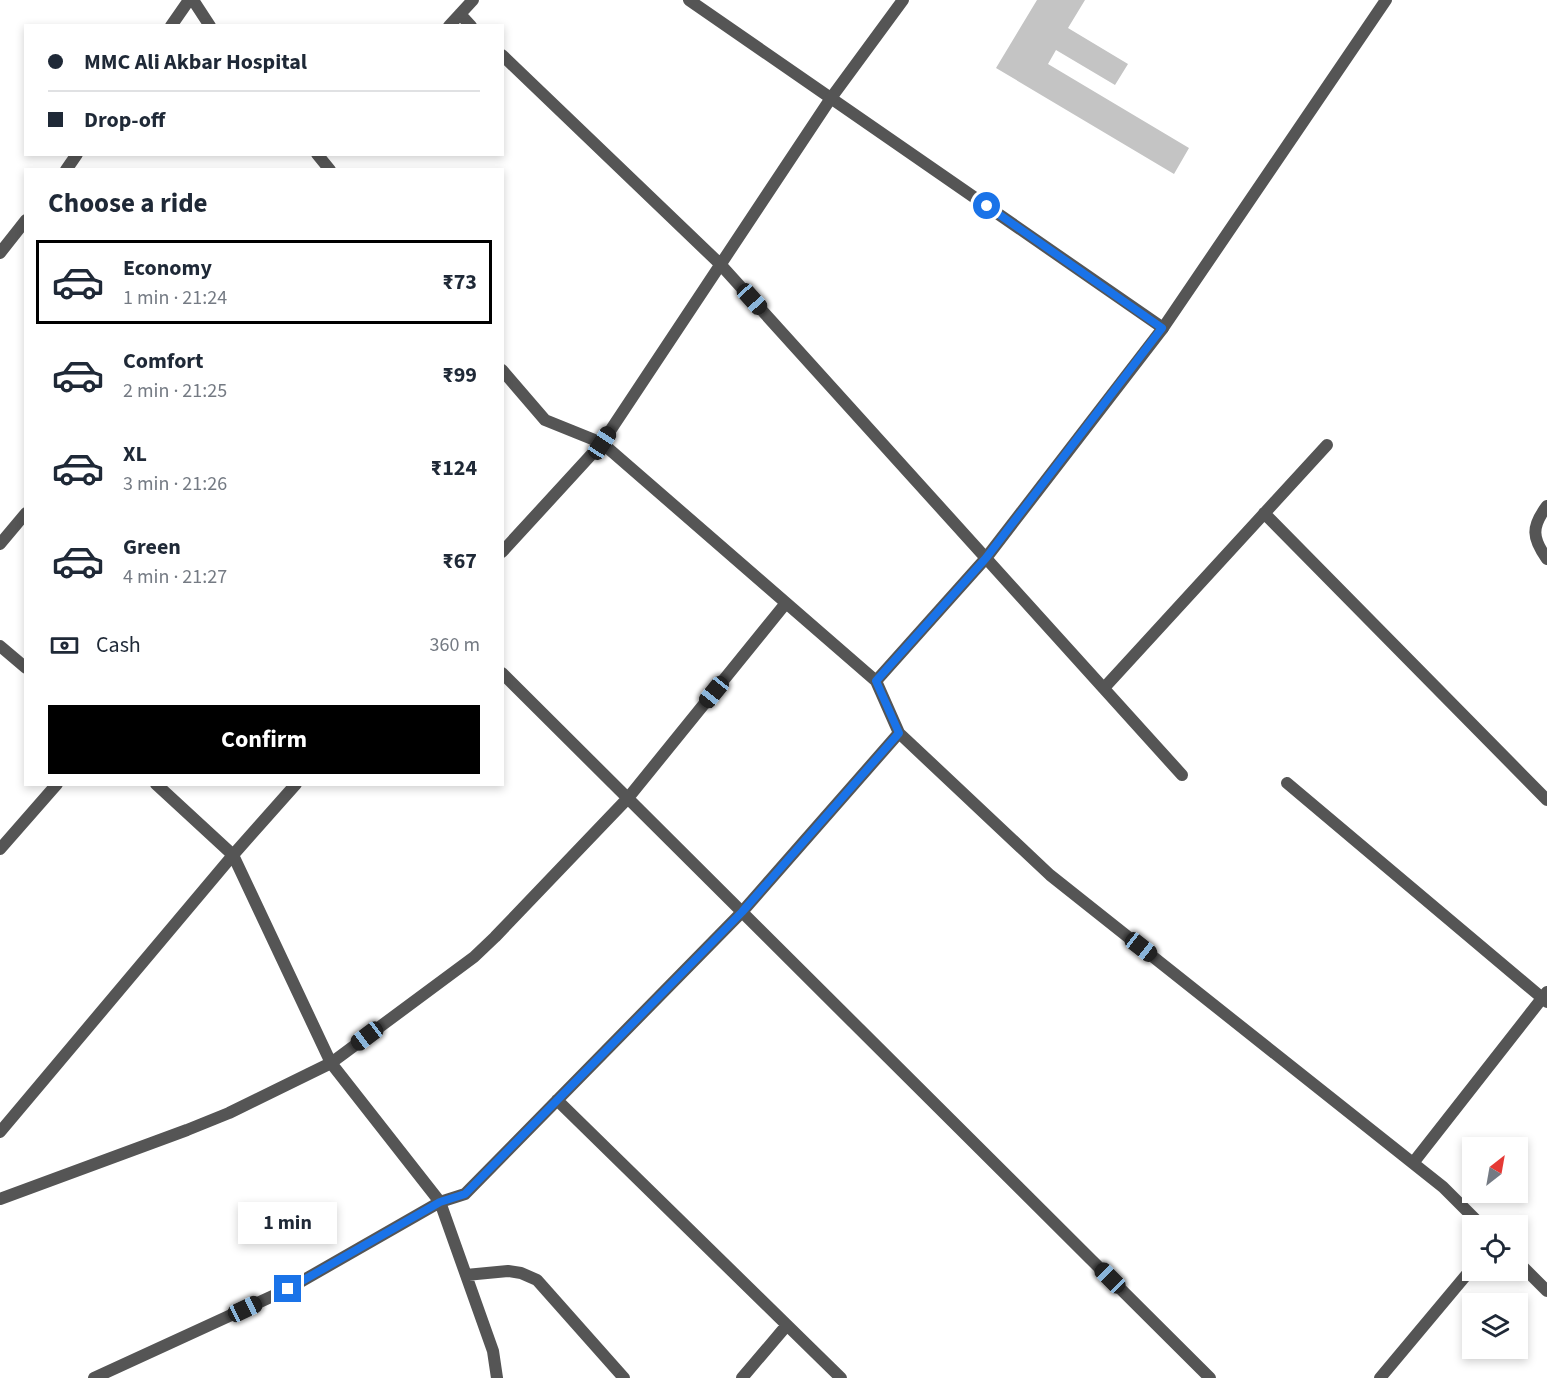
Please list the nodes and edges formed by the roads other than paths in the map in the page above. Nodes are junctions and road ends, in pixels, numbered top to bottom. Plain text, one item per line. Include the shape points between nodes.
1 (191, 0) edge
2 (473, 0) edge
3 (690, 0) edge
4 (903, 0) edge
5 (1386, 0) edge
6 (460, 14) junction
7 (173, 24) edge
8 (209, 24) edge
9 (451, 24) edge
10 (469, 24) edge
11 (504, 57) edge
12 (831, 98) junction
13 (24, 223) edge
14 (0, 253) edge
15 (720, 264) junction
16 (1162, 328) junction
17 (504, 372) edge
18 (602, 443) junction
19 (1327, 445) dead end
20 (1547, 506) edge
21 (1264, 513) junction
22 (24, 515) edge
23 (0, 544) edge
24 (504, 550) edge
25 (986, 558) junction
26 (1547, 559) edge
27 (786, 603) junction
28 (0, 646) edge
29 (24, 666) edge
30 (504, 675) edge
31 (876, 681) junction
32 (1104, 688) junction
33 (899, 733) junction
34 (1182, 775) dead end
35 (1287, 783) dead end
36 (55, 786) edge
37 (158, 786) edge
38 (294, 786) edge
39 (628, 798) junction
40 (1547, 800) edge
41 (0, 849) edge
42 (234, 855) junction
43 (742, 912) junction
44 (1545, 997) edge
45 (331, 1063) junction
46 (557, 1100) junction
47 (0, 1132) edge
48 (1413, 1163) junction
49 (0, 1199) edge
50 (440, 1202) junction
51 (1471, 1215) edge
52 (1528, 1272) edge
53 (466, 1275) junction
54 (1462, 1280) edge
55 (1547, 1291) edge
56 (787, 1325) junction
57 (94, 1378) edge
58 (497, 1378) edge
59 (624, 1378) edge
60 (742, 1378) edge
61 (841, 1378) edge
62 (1210, 1378) edge
63 (1380, 1378) edge

1 - 7 street
1 - 8 street
2 - 6 street
3 - 12 street
4 - 12 street
5 - 16 street
6 - 9 street
6 - 10 street
11 - 15 street
12 - 15 street
12 - 16 street
13 - 14 street
15 - 18 street
15 - 25 street
16 - 25 street
17 - 18 street via 545,420
18 - 24 street
18 - 27 street
19 - 21 street
20 - 26 street via 1534,531 1537,546
21 - 32 street
21 - 40 street
22 - 23 street
25 - 31 street
25 - 32 street
27 - 31 street
27 - 39 street
28 - 29 street
30 - 39 street
31 - 33 street
32 - 34 street
33 - 43 street
33 - 48 street via 1050,875
35 - 44 street
36 - 41 street
37 - 42 street
38 - 42 street
39 - 43 street
39 - 45 street via 474,957
42 - 45 street
42 - 47 street
43 - 46 street
43 - 62 street
44 - 48 street
45 - 49 street via 187,1130
45 - 50 street
46 - 50 street via 465,1194
46 - 56 street
48 - 51 street
50 - 53 street
50 - 57 street via 288,1289
52 - 55 street
53 - 58 street via 493,1351
53 - 59 street via 508,1272 537,1280
54 - 63 street
56 - 60 street
56 - 61 street

